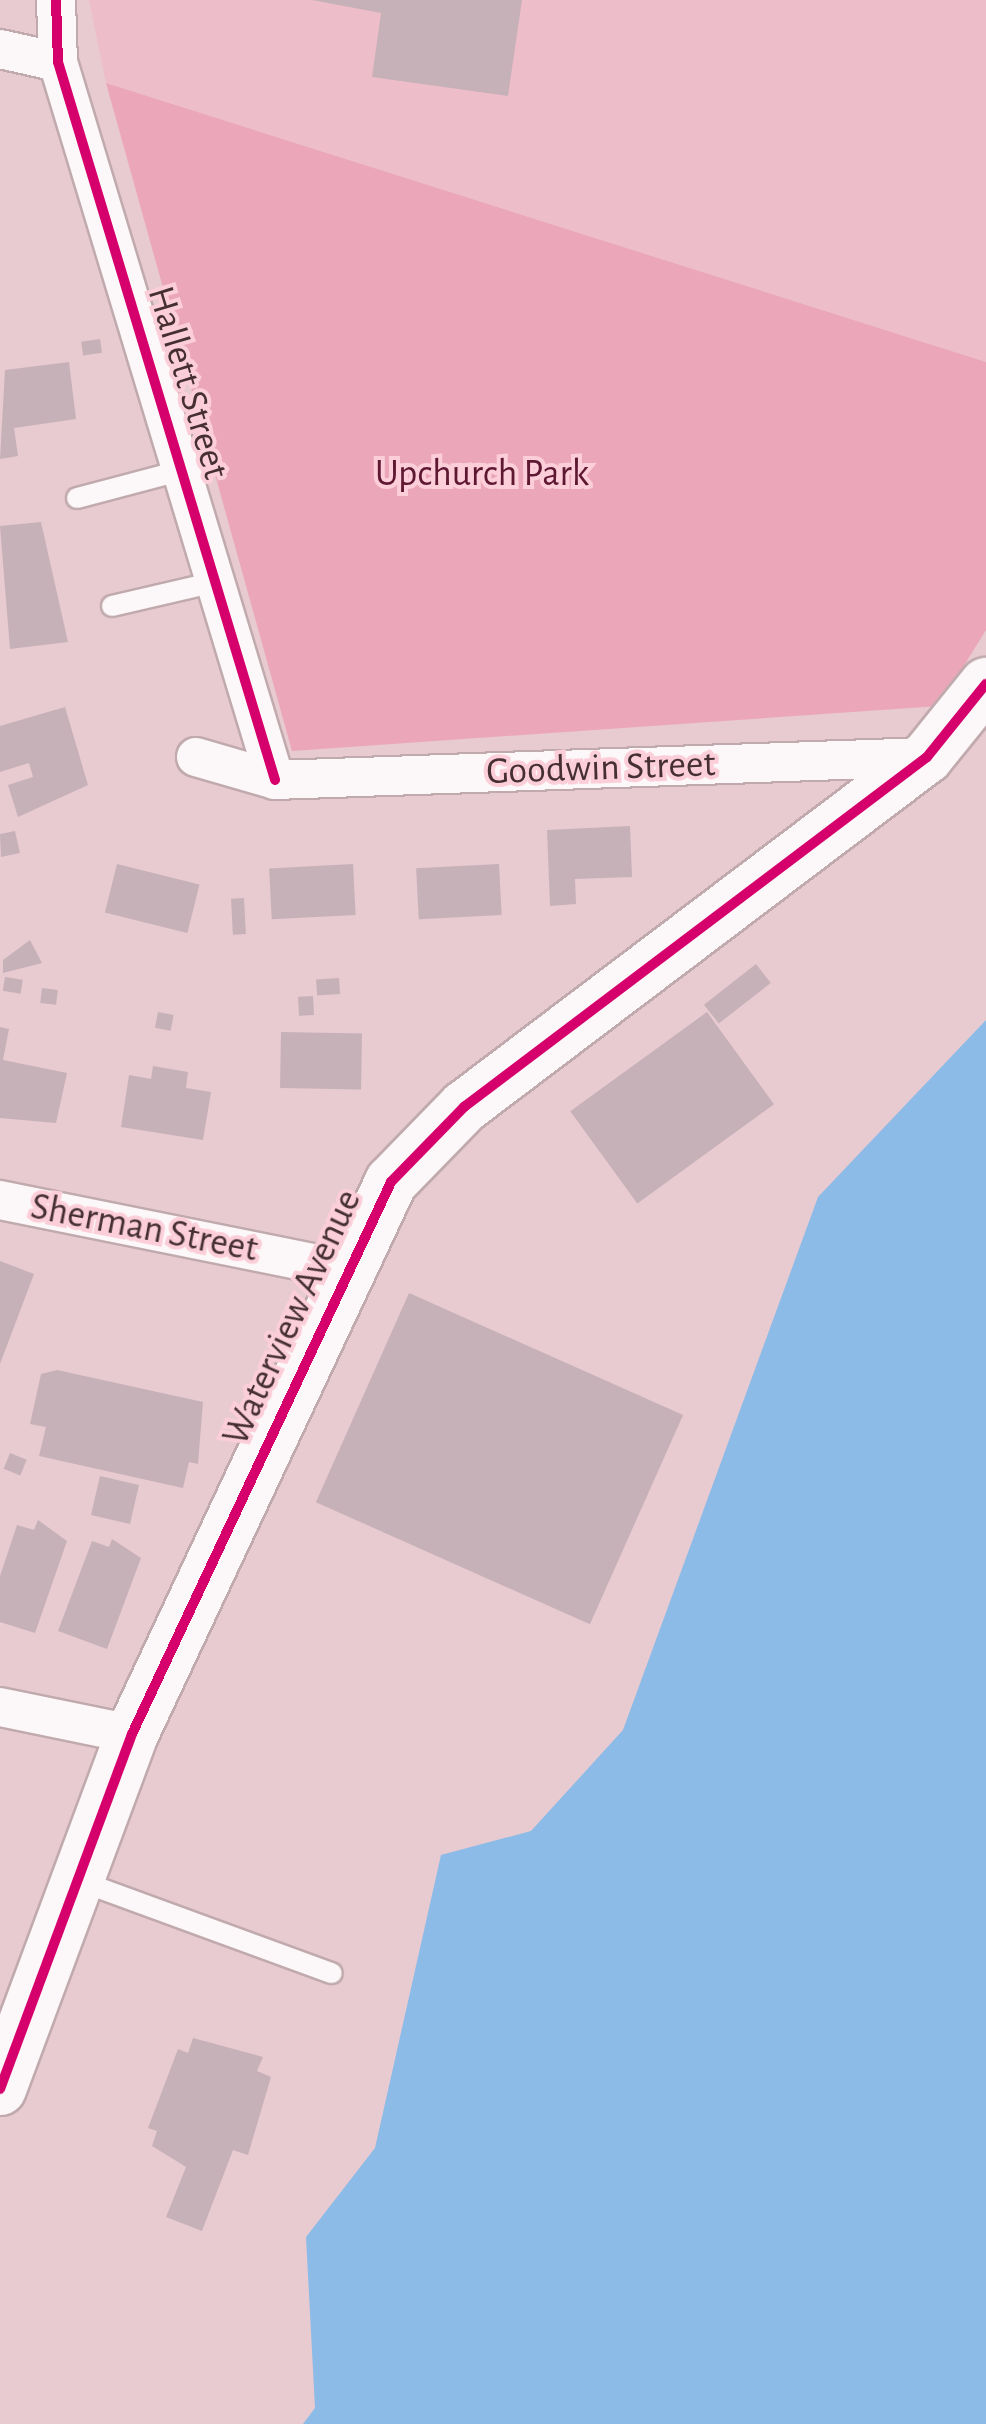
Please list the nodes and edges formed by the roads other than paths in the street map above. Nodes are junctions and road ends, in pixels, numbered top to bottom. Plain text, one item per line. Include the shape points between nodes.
1 (56, 0) edge
2 (0, 49) edge
3 (58, 62) junction
4 (183, 470) junction
5 (77, 498) dead end
6 (215, 582) junction
7 (112, 606) dead end
8 (986, 684) edge
9 (196, 757) dead end
10 (927, 757) junction
11 (275, 780) junction
12 (0, 1200) edge
13 (348, 1270) junction
14 (0, 1707) edge
15 (132, 1734) junction
16 (80, 1881) junction
17 (332, 1972) dead end
18 (0, 2089) edge

1 - 3 street, Hallett Street
2 - 3 street
3 - 4 street, Hallett Street
4 - 5 lane
4 - 6 street, Hallett Street
6 - 7 lane
6 - 11 street, Hallett Street
8 - 10 street, Waterview Avenue
9 - 11 street, Goodwin Street
10 - 11 street, Goodwin Street
10 - 13 street, Waterview Avenue via 422,1142
12 - 13 street, Sherman Street
13 - 15 street, Waterview Avenue
14 - 15 street
15 - 16 street, Waterview Avenue
16 - 17 lane
16 - 18 street, Waterview Avenue

